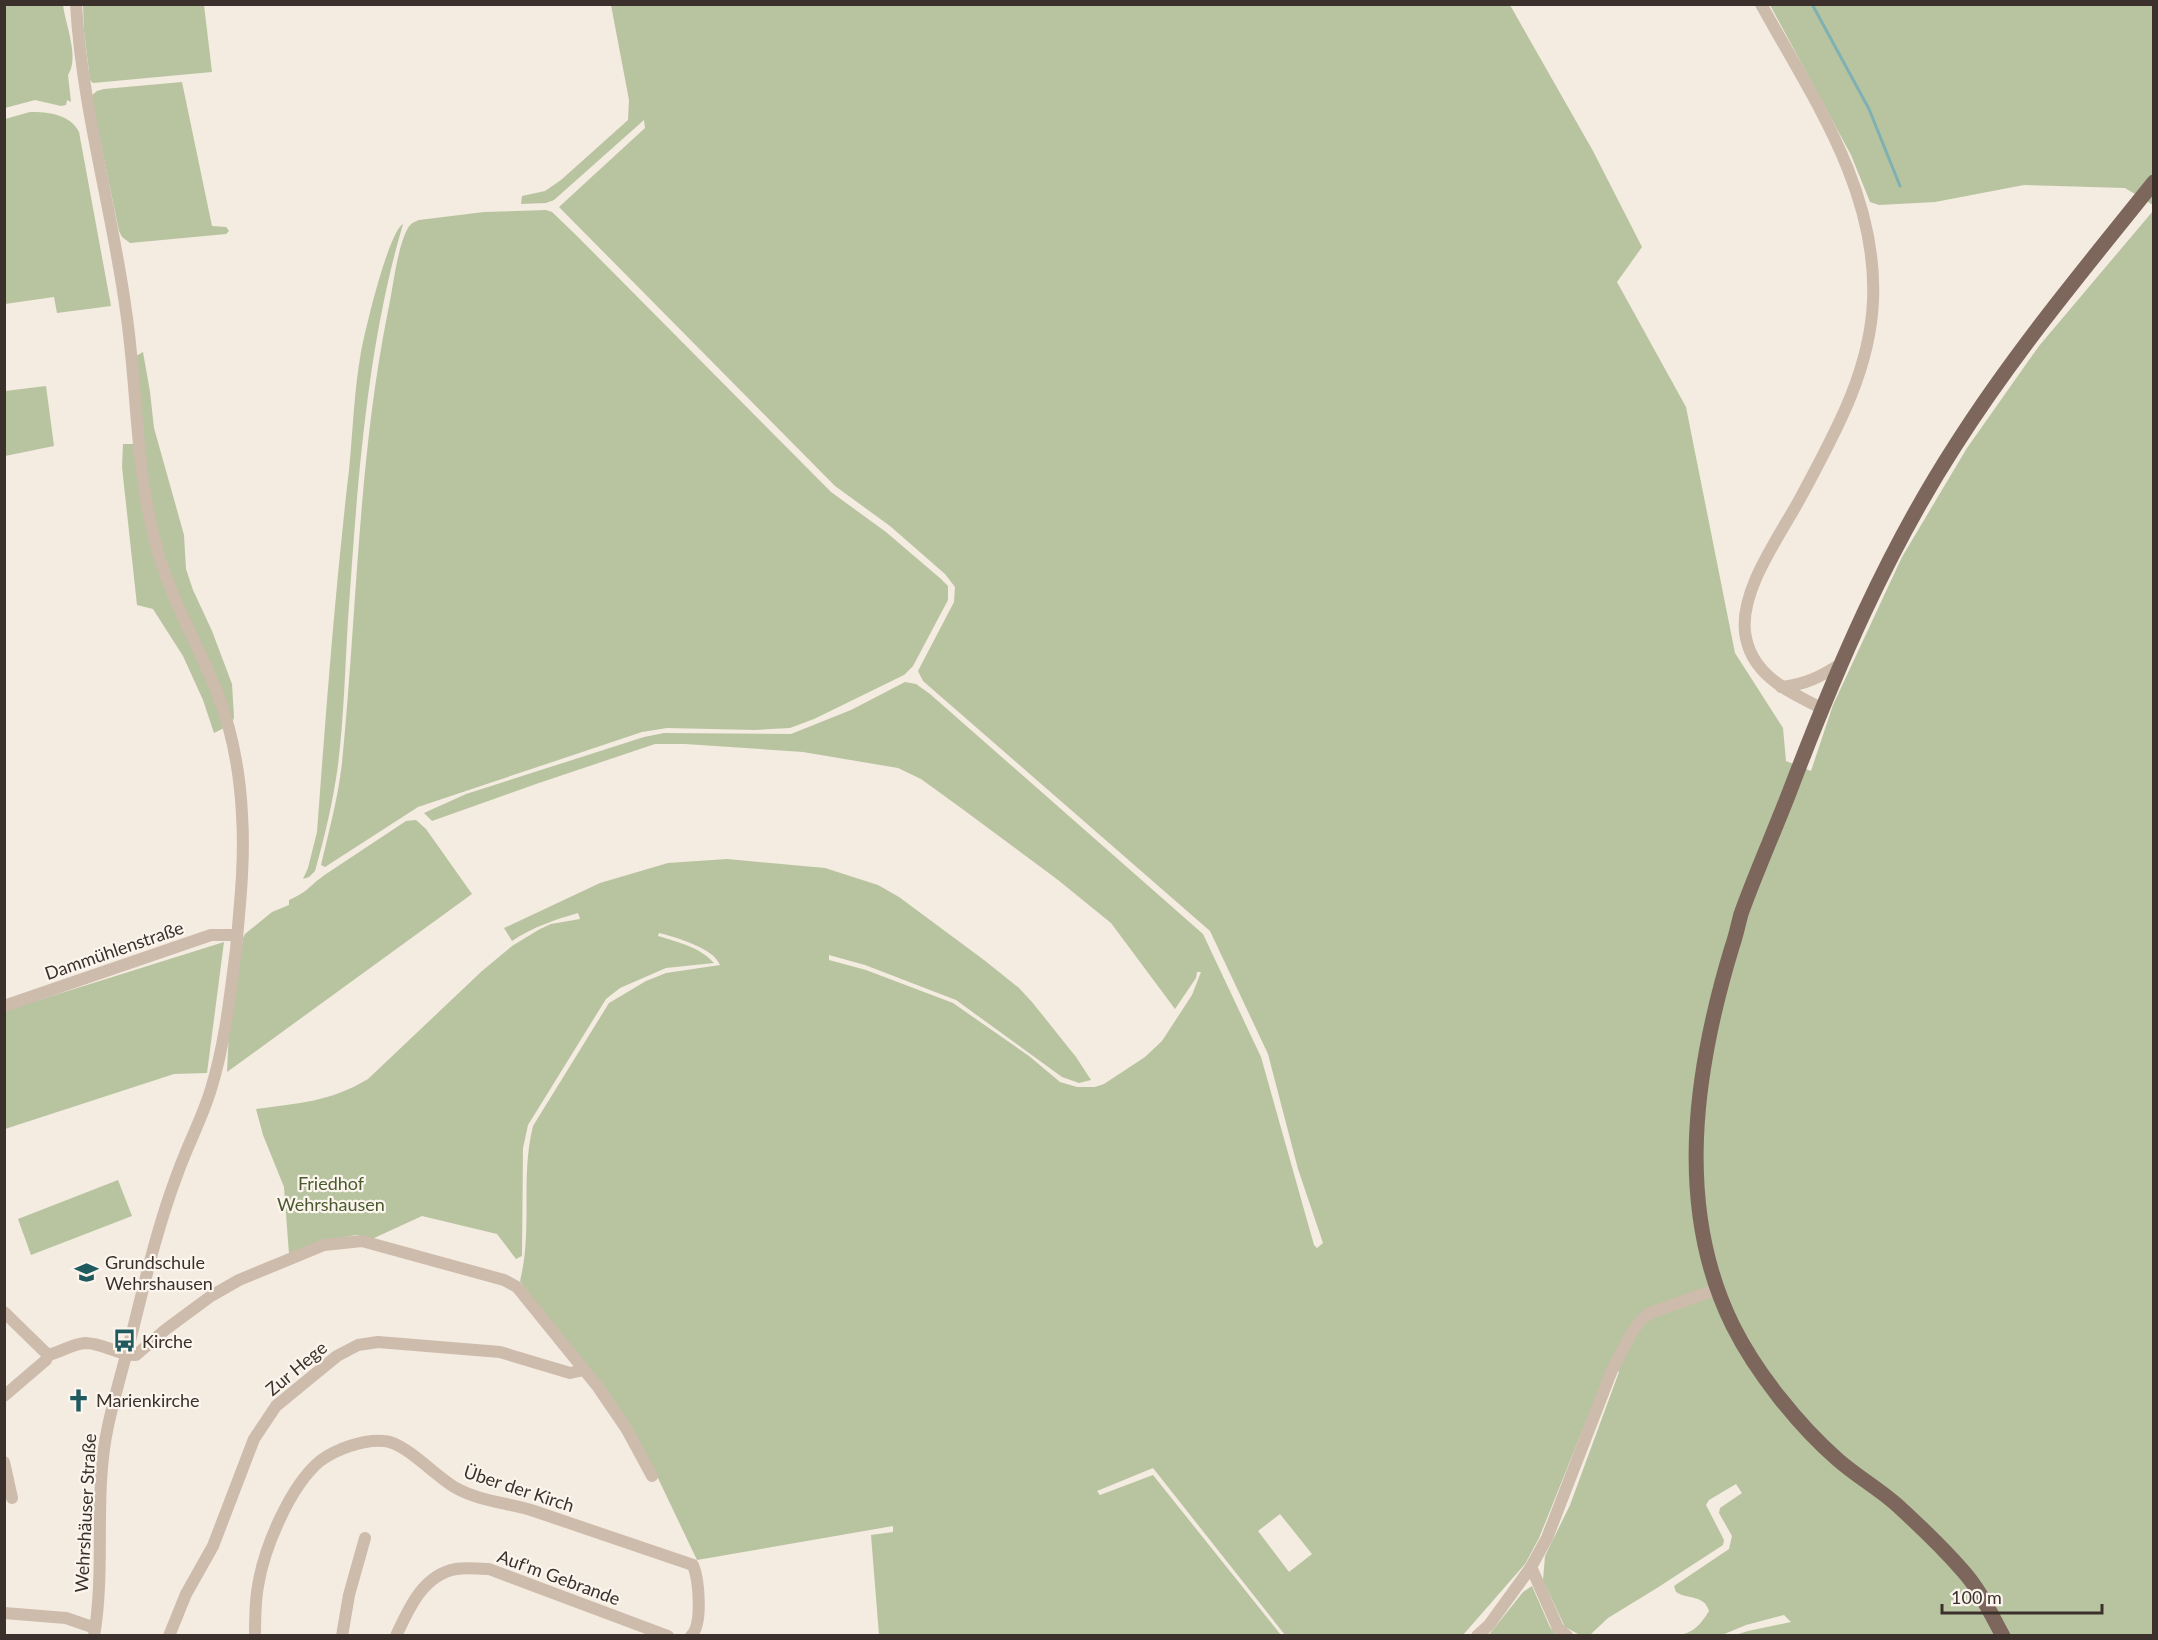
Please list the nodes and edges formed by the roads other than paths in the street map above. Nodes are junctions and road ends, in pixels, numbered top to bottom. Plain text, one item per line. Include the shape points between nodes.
1 (76, 4) edge
2 (1761, 4) edge
3 (2154, 182) edge
4 (1842, 663) junction
5 (1780, 687) junction
6 (1821, 708) junction
7 (237, 935) junction
8 (4, 1006) edge
9 (1718, 1289) junction
10 (4, 1312) edge
11 (48, 1355) junction
12 (126, 1355) junction
13 (584, 1370) junction
14 (4, 1396) edge
15 (4, 1462) edge
16 (652, 1476) dead end
17 (12, 1498) dead end
18 (365, 1538) dead end
19 (1531, 1567) junction
20 (4, 1613) edge
21 (94, 1632) edge
22 (169, 1635) edge
23 (255, 1635) edge
24 (342, 1635) edge
25 (396, 1635) edge
26 (668, 1635) edge
27 (691, 1635) edge
28 (1477, 1635) edge
29 (1567, 1635) edge
30 (2003, 1635) edge

1 - 7 street, Wehrshäuser Straße via 89,115 127,315 143,479 154,538 167,579 219,696 235,756 243,833
2 - 5 street via 1844,158 1862,206 1873,262 1869,331 1849,402 1759,574 1747,606 1745,633 1749,648 1759,668
3 - 4 main road via 2016,357 1954,446 1889,558
4 - 5 street via 1818,678
4 - 6 main road
5 - 6 street
6 - 9 main road via 1740,918 1719,992 1700,1088 1696,1192
7 - 8 street, Dammühlenstraße via 211,935
7 - 12 street, Wehrshäuser Straße via 228,1011 212,1085 162,1220
9 - 19 street via 1650,1313 1631,1334 1612,1370 1564,1500
9 - 30 main road via 1754,1364 1804,1427 1837,1459 1896,1504 1966,1574
10 - 11 street
11 - 12 street via 85,1343
11 - 14 street
12 - 13 street via 136,1355 211,1296 239,1280 324,1245 362,1240 517,1287
12 - 21 street, Wehrshäuser Straße via 104,1451
13 - 16 street via 626,1428
13 - 22 street, Zur Hege via 570,1373 500,1352 378,1342 358,1345 337,1356 276,1406 254,1439 213,1546
15 - 17 street
18 - 24 street
19 - 28 street via 1489,1625
19 - 29 street via 1558,1628
20 - 21 street via 66,1618
23 - 27 street, Über der Kirch via 258,1586 274,1533 303,1479 321,1461 339,1451 381,1441 392,1442 463,1491 532,1510 693,1565 697,1574 698,1619
25 - 26 street, Auf'm Gebrande via 432,1578 456,1569 489,1569

